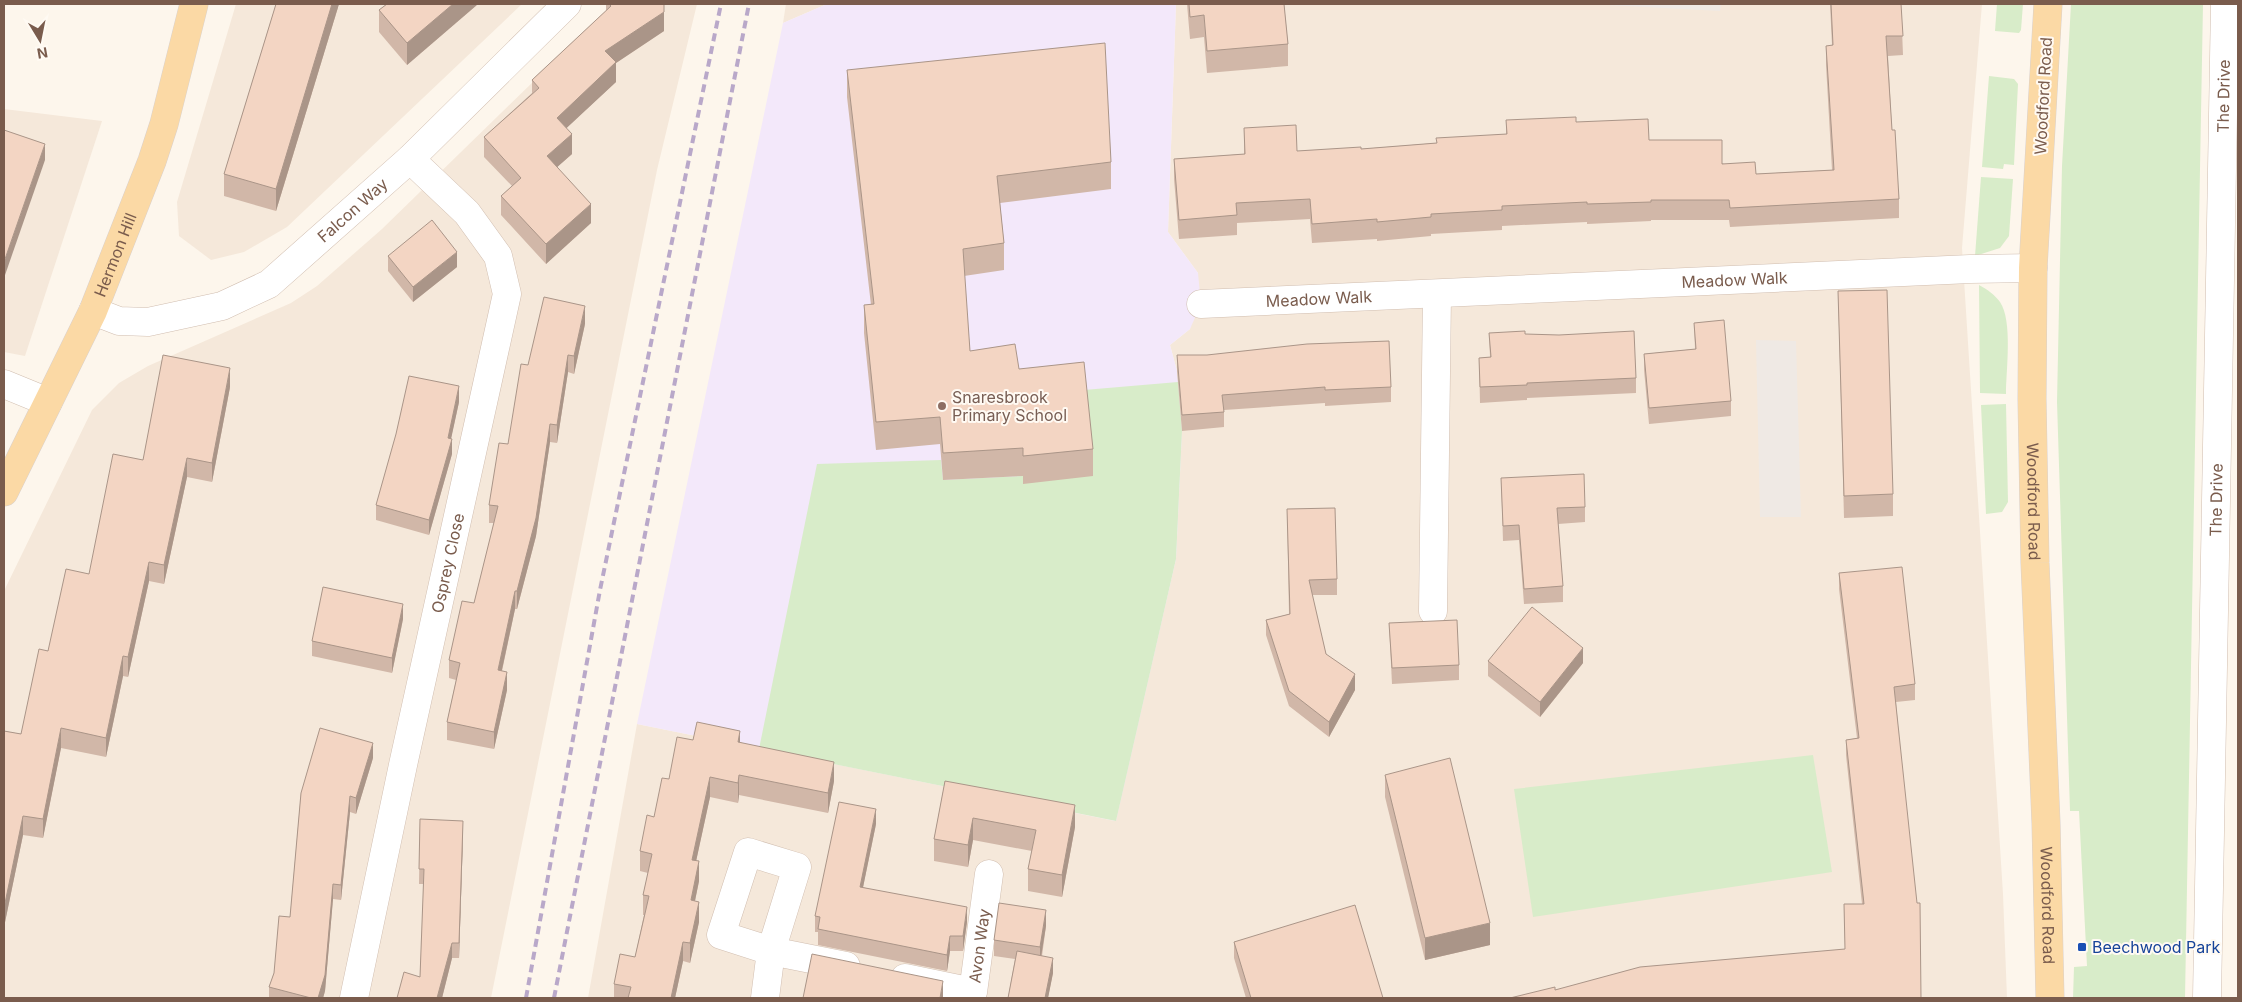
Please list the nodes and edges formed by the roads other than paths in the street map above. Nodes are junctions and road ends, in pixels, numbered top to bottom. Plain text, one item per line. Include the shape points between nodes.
1 (194, 4) edge
2 (567, 4) edge
3 (2048, 4) edge
4 (2225, 4) edge
5 (410, 159) junction
6 (2033, 268) junction
7 (1437, 294) junction
8 (1201, 304) dead end
9 (93, 311) junction
10 (4, 384) edge
11 (48, 402) junction
12 (4, 492) edge
13 (1433, 611) dead end
14 (989, 874) dead end
15 (354, 998) edge
16 (765, 998) edge
17 (2050, 998) edge
18 (2207, 998) edge

1 - 9 main road, Hermon Hill via 155,152
2 - 5 street, Falcon Way
3 - 6 main road, Woodford Road
4 - 18 street, The Drive
5 - 9 street, Falcon Way via 269,284 222,306 148,322 119,321
5 - 15 street, Osprey Close via 467,213 498,256 507,294
6 - 7 street, Meadow Walk
6 - 17 main road, Woodford Road via 2032,476
7 - 8 street, Meadow Walk
7 - 13 street
9 - 11 main road, Hermon Hill
10 - 11 street
11 - 12 main road, Hermon Hill
14 - 16 street, Avon Way via 973,992 771,951

